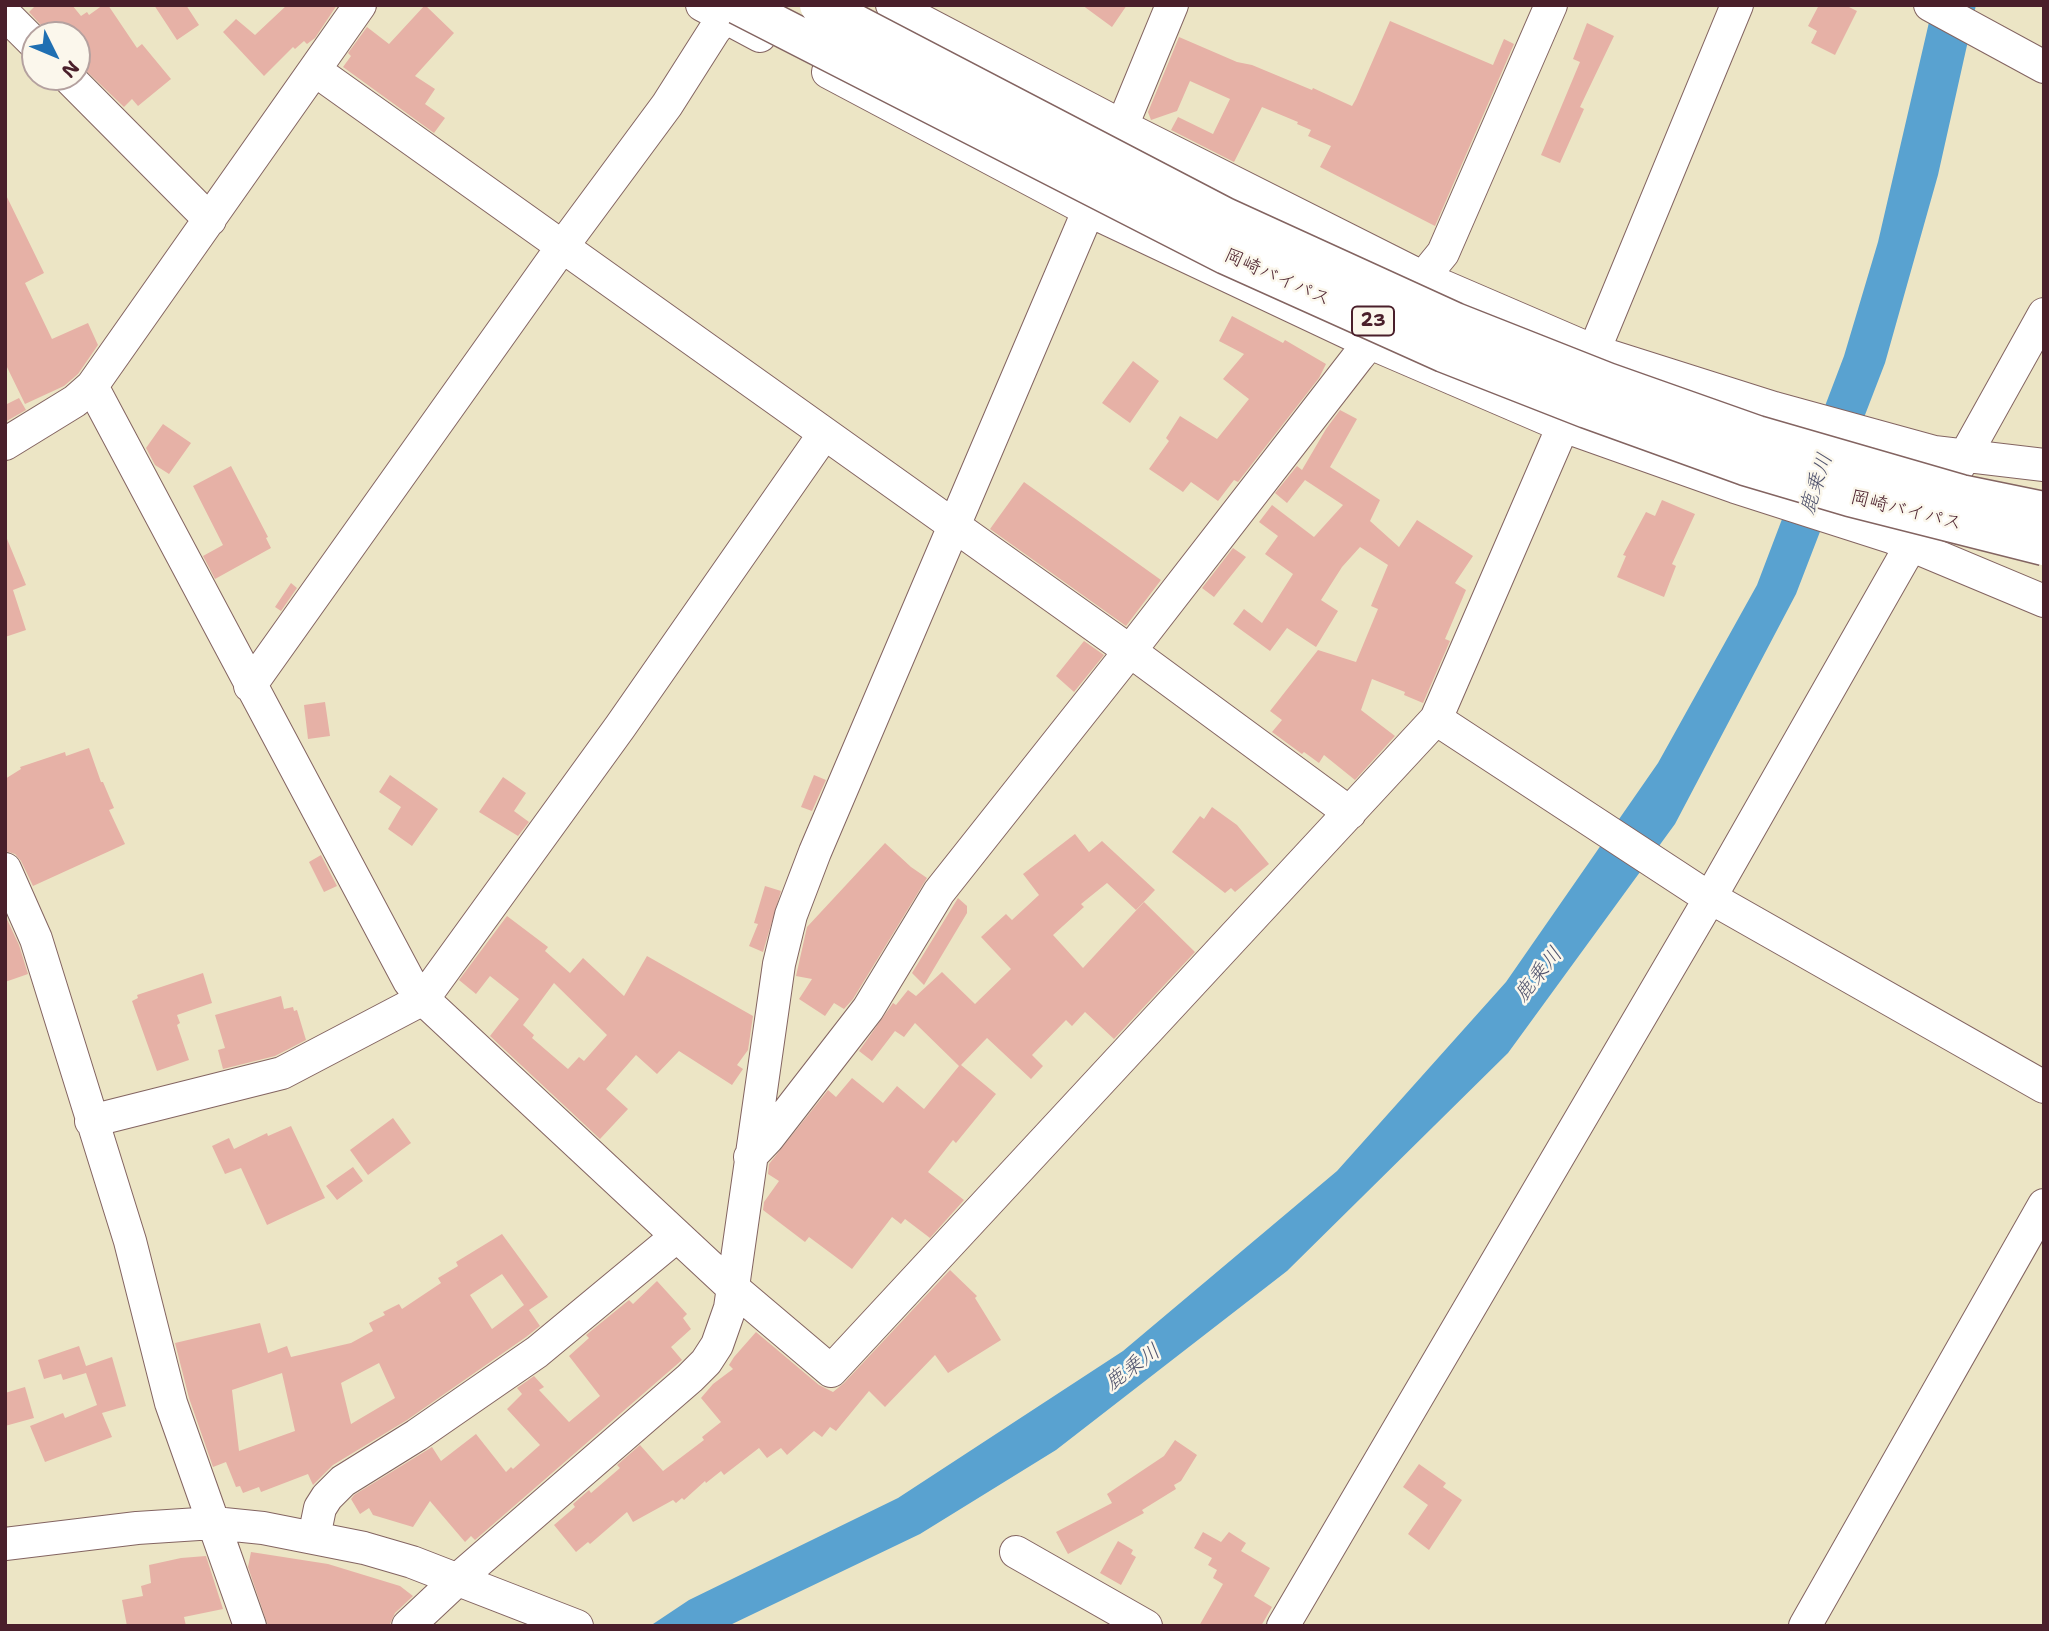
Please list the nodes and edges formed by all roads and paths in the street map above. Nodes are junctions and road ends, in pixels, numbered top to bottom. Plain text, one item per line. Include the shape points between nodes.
1 (360, 5) edge
2 (819, 5) edge
3 (892, 5) edge
4 (1172, 5) edge
5 (1551, 5) edge
6 (1737, 5) edge
7 (1930, 5) edge
8 (725, 8) edge
9 (5, 14) edge
10 (21, 30) edge
11 (2044, 67) edge
12 (316, 71) junction
13 (82, 91) edge
14 (1124, 127) junction
15 (1088, 209) junction
16 (210, 220) junction
17 (562, 247) junction
18 (1422, 277) junction
19 (2044, 314) edge
20 (1370, 343) junction
21 (1594, 351) junction
22 (92, 386) junction
23 (1563, 426) junction
24 (824, 433) junction
25 (5, 444) edge
26 (1966, 454) junction
27 (2044, 465) edge
28 (2044, 511) edge
29 (954, 526) junction
30 (1901, 541) junction
31 (2044, 546) edge
32 (2044, 601) edge
33 (1130, 651) junction
34 (250, 686) junction
35 (1436, 719) junction
36 (1350, 813) junction
37 (5, 869) edge
38 (1700, 892) junction
39 (423, 999) junction
40 (2044, 1087) edge
41 (91, 1121) junction
42 (750, 1157) junction
43 (2044, 1205) edge
44 (677, 1236) junction
45 (733, 1288) junction
46 (214, 1523) junction
47 (314, 1537) junction
48 (5, 1544) edge
49 (1016, 1552) dead end
50 (458, 1579) junction
51 (565, 1621) edge
52 (250, 1626) edge
53 (408, 1626) edge
54 (1146, 1626) edge
55 (1283, 1626) edge
56 (1804, 1626) edge

1 - 12 street
2 - 28 highway, 岡崎バイパス / 23, bridge via 1225,216 1455,322 1607,383 1757,435 1961,494
3 - 14 street
4 - 14 street
5 - 18 street via 1452,236
6 - 21 street
7 - 11 street
8 - 15 street
8 - 17 street via 667,105
8 - 31 highway, 岡崎バイパス / 23, bridge via 1226,255 1444,353 1745,466
9 - 10 street
12 - 16 street
12 - 17 street
13 - 16 street
14 - 15 street
14 - 18 street
15 - 20 street
15 - 29 street
16 - 22 street
17 - 24 street
17 - 34 street
18 - 20 street
18 - 21 street
19 - 26 street
20 - 23 street
20 - 33 street
21 - 23 street
21 - 26 street via 1774,408 1934,452
22 - 25 street
22 - 34 street
23 - 30 street
23 - 35 street
24 - 29 street
24 - 39 street via 620,727
26 - 27 street
26 - 30 street
29 - 33 street
29 - 42 street via 791,915 779,964
30 - 32 street
30 - 38 street
33 - 36 street
33 - 42 street via 939,892 868,1009
34 - 39 street via 409,981
35 - 36 street
35 - 38 street
36 - 45 street via 831,1371
37 - 41 street via 36,939
38 - 40 street
38 - 55 street
39 - 41 street via 282,1073
39 - 44 street
41 - 46 street via 130,1241 172,1403
42 - 45 street
43 - 56 street
44 - 45 street
44 - 47 street via 537,1352 343,1481 320,1508
45 - 50 street via 725,1326 706,1362
46 - 47 street
46 - 48 street
46 - 52 street
47 - 50 street
49 - 54 street
50 - 51 street
50 - 53 street

